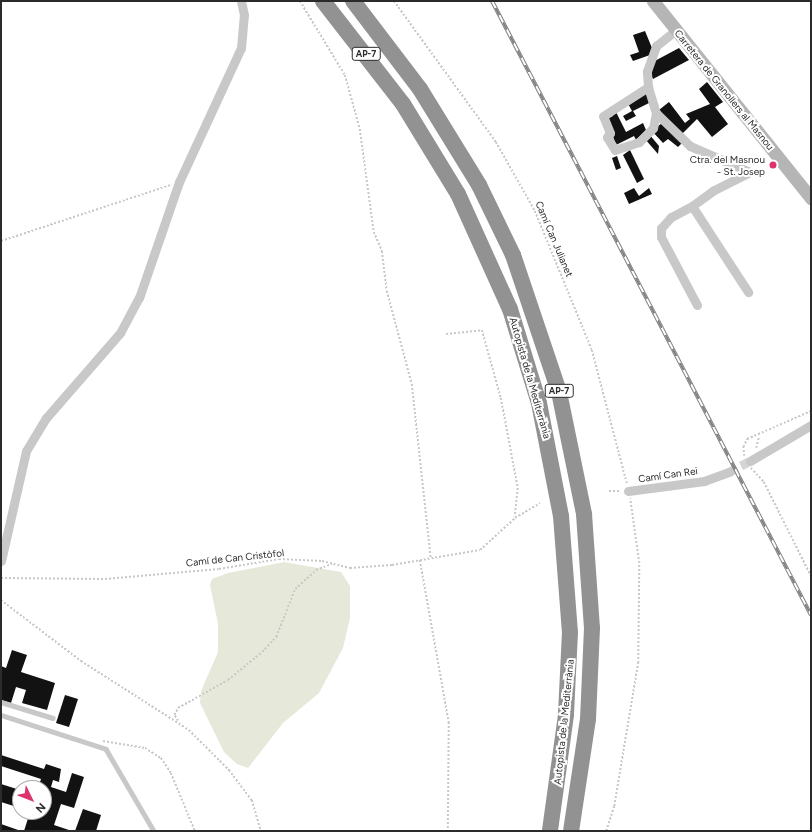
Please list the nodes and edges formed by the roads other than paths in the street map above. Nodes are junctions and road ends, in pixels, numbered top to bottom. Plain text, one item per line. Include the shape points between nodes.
1 (241, 1) edge
2 (323, 1) edge
3 (353, 1) edge
4 (653, 1) edge
5 (676, 30) junction
6 (648, 88) junction
7 (656, 113) junction
8 (811, 198) edge
9 (692, 206) junction
10 (748, 292) dead end
11 (697, 304) dead end
12 (811, 424) edge
13 (752, 458) tunnel mouth
14 (729, 472) tunnel mouth
15 (628, 491) road end
16 (1, 561) edge
17 (1, 702) edge
18 (1, 715) edge
19 (53, 718) dead end
20 (154, 831) edge
21 (550, 831) edge
22 (571, 831) edge

1 - 16 street via 244,15 241,48 179,182 139,298 120,332 46,418 26,451
2 - 21 highway, Autopista de la Mediterrània / AP-7 via 403,104 458,194 510,309 539,403 561,516 570,632 566,715
3 - 22 highway, AP-7 via 420,89 479,185 518,270 559,392 584,514 592,628 588,719
4 - 5 main road, Carretera de Granollers al Masnou
5 - 6 street via 656,46 647,71
5 - 8 main road, Carretera de Granollers al Masnou
6 - 7 street
6 - 7 street via 603,116 610,133 607,137 615,150 639,142 653,128
7 - 9 street via 690,146 750,172 714,190
9 - 10 street
9 - 11 street via 671,217 661,228 661,237
12 - 13 street
14 - 15 street, Camí Can Rei via 696,483
17 - 19 lane
18 - 20 lane via 106,749

